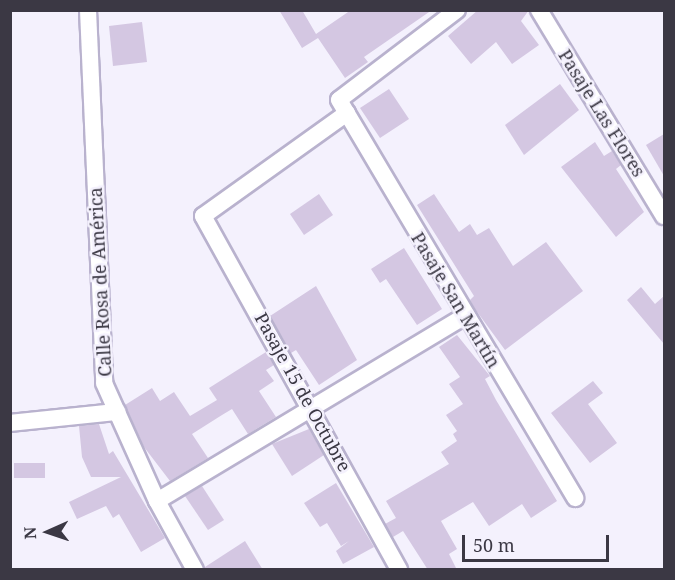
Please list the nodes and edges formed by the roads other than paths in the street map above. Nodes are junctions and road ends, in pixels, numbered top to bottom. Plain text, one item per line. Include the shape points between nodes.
1 (88, 10) edge
2 (458, 10) edge
3 (538, 10) edge
4 (343, 107) junction
5 (664, 216) edge
6 (465, 316) junction
7 (313, 408) junction
8 (117, 412) junction
9 (10, 423) edge
10 (574, 498) dead end
11 (157, 501) junction
12 (195, 570) edge
13 (399, 570) edge

1 - 8 street, Calle Rosa de América via 104,383
2 - 4 street
3 - 5 street, Pasaje Las Flores
4 - 6 street, Pasaje San Martín
4 - 7 street, Pasaje 15 de Octubre via 203,216
6 - 7 street
6 - 10 street, Pasaje San Martín
7 - 11 street
7 - 13 street, Pasaje 15 de Octubre
8 - 9 street
8 - 11 street, Calle Rosa de América
11 - 12 street, Calle Rosa de América

